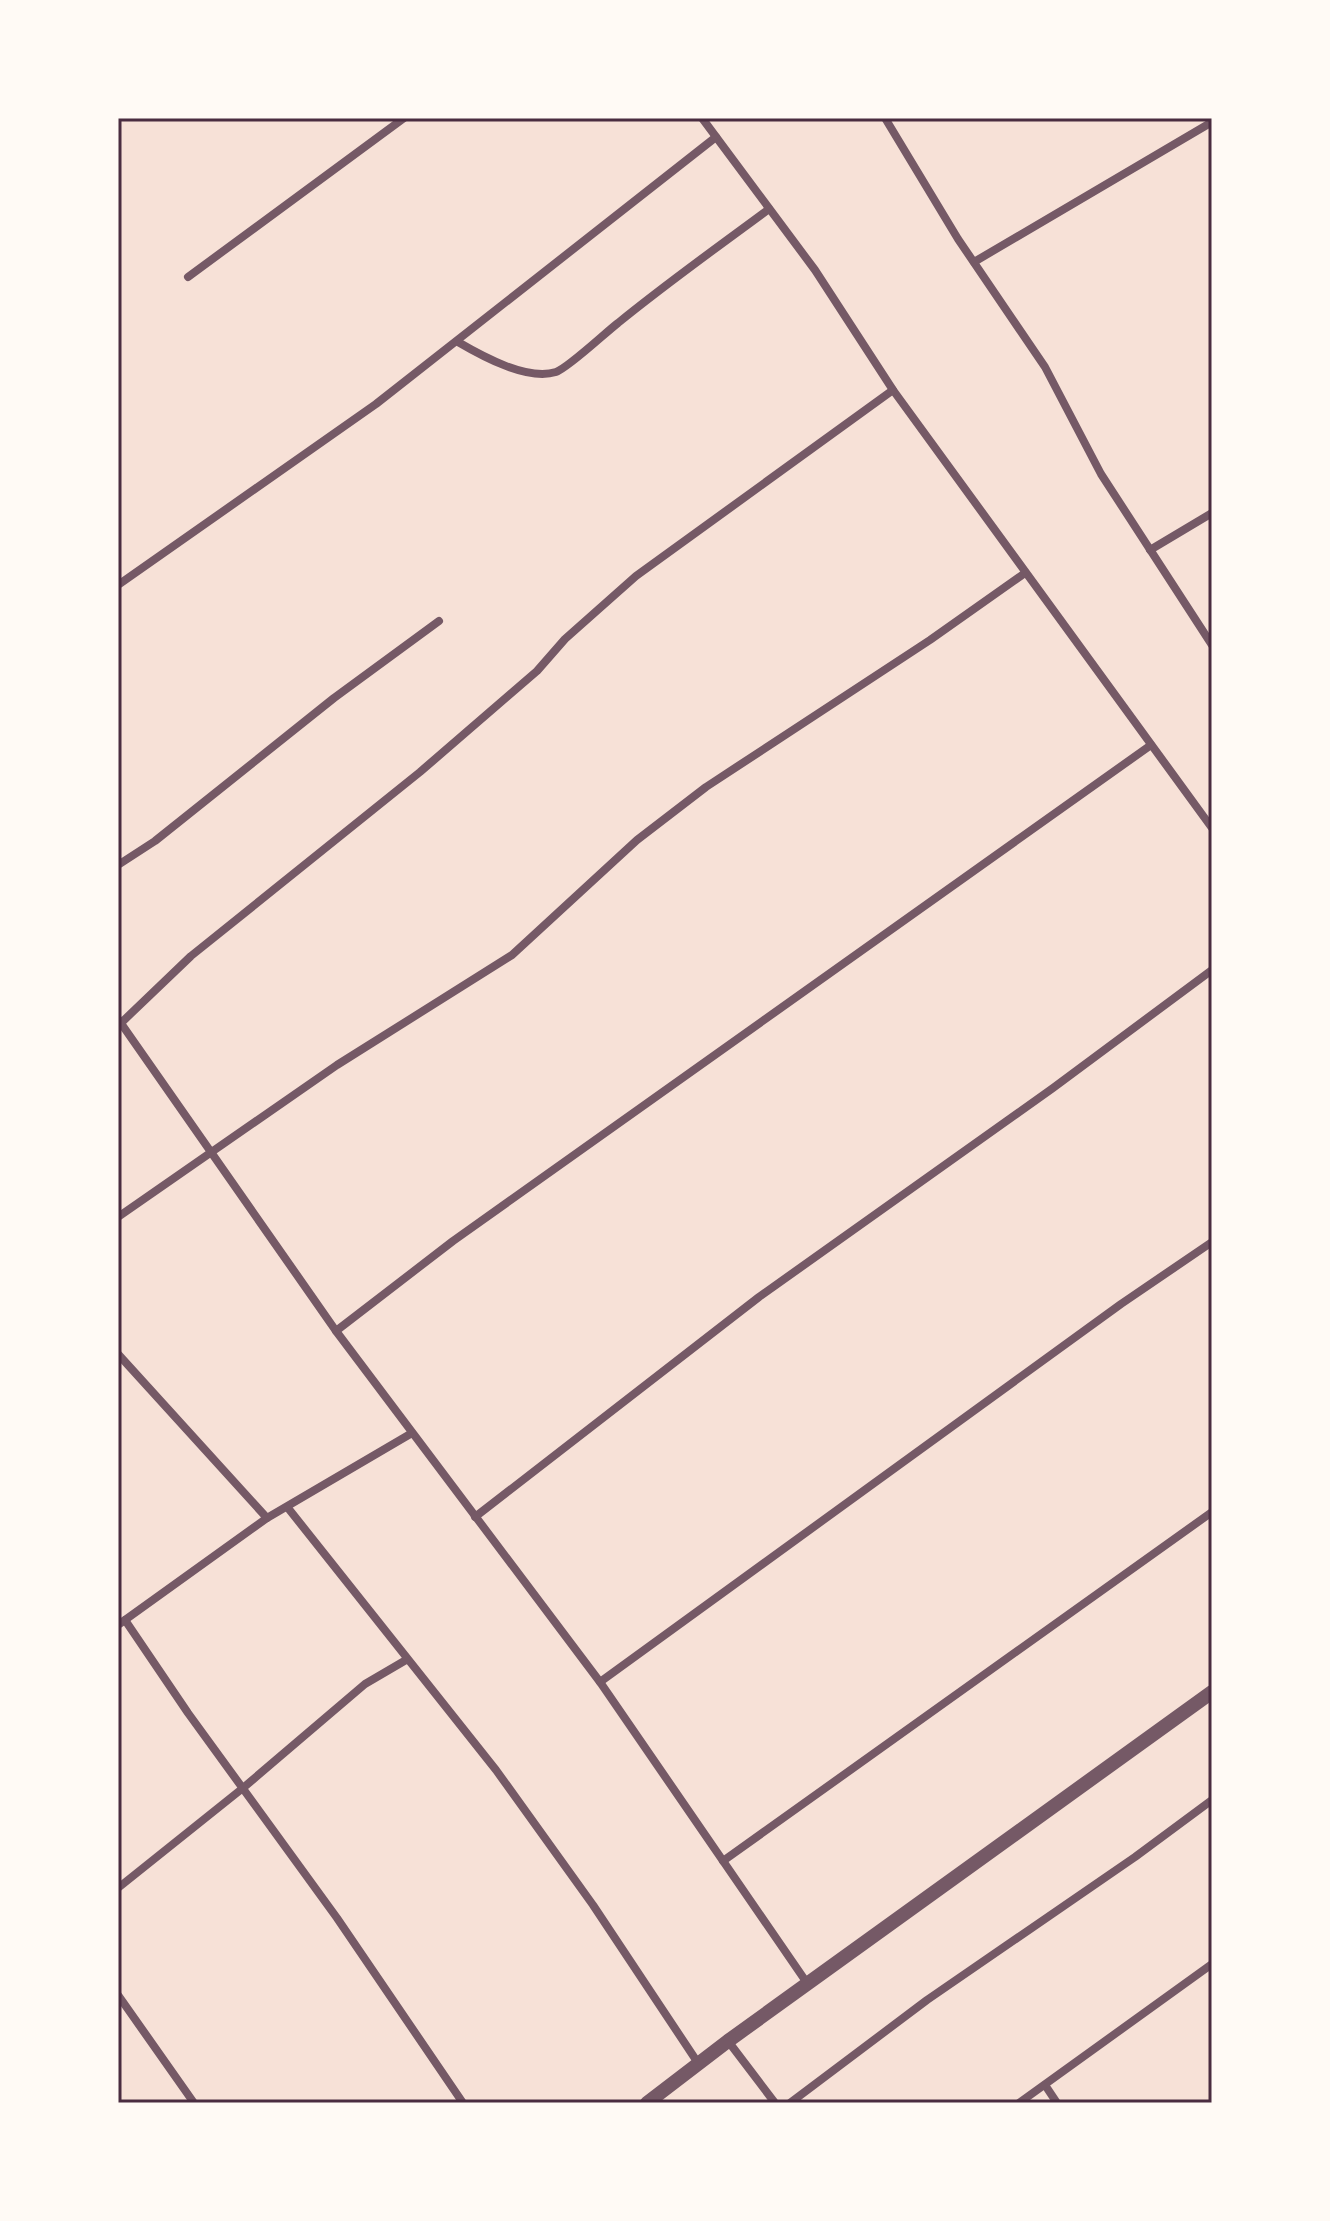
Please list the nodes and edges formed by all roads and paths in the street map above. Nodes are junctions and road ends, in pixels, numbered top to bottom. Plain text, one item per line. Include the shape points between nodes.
1 (404, 118) edge
2 (702, 118) edge
3 (885, 118) edge
4 (1212, 122) edge
5 (716, 137) junction
6 (769, 209) junction
7 (974, 262) junction
8 (188, 277) dead end
9 (458, 342) junction
10 (893, 390) junction
11 (1212, 513) edge
12 (1150, 550) junction
13 (1025, 573) junction
14 (118, 585) edge
15 (439, 621) dead end
16 (1212, 645) edge
17 (1151, 745) junction
18 (1212, 828) edge
19 (118, 865) edge
20 (1212, 970) edge
21 (120, 1021) edge
22 (212, 1153) junction
23 (118, 1217) edge
24 (1212, 1242) edge
25 (336, 1331) junction
26 (118, 1354) edge
27 (121, 1364) edge
28 (412, 1433) junction
29 (288, 1508) junction
30 (1212, 1512) edge
31 (475, 1517) junction
32 (267, 1518) junction
33 (122, 1623) edge
34 (406, 1660) junction
35 (600, 1682) junction
36 (1212, 1692) edge
37 (243, 1788) junction
38 (1212, 1800) edge
39 (723, 1861) junction
40 (118, 1888) edge
41 (1212, 1964) edge
42 (807, 1983) junction
43 (118, 1995) edge
44 (728, 2041) junction
45 (698, 2063) junction
46 (1045, 2085) junction
47 (194, 2103) edge
48 (463, 2103) edge
49 (647, 2103) edge
50 (775, 2103) edge
51 (790, 2103) edge
52 (1019, 2103) edge
53 (1057, 2103) edge

1 - 8 street
2 - 5 street
3 - 7 street
4 - 7 street
5 - 6 street
5 - 9 street
6 - 9 street via 556,372 509,367
6 - 10 street
7 - 12 street via 1045,367 1101,474
9 - 14 street
10 - 13 street
10 - 21 street via 636,576 420,772 191,956
11 - 12 street
12 - 16 street
13 - 17 street
13 - 22 street via 706,787 637,840 512,955 337,1065
15 - 19 street
17 - 18 street
17 - 25 street via 453,1241
20 - 31 street via 759,1297
21 - 22 street
22 - 23 street
22 - 25 street
24 - 35 street
25 - 28 street
26 - 27 street
27 - 32 street
28 - 29 street
28 - 31 street
29 - 32 street
29 - 34 street
30 - 39 street
31 - 35 street
32 - 33 street
33 - 37 street
34 - 37 street via 365,1684
34 - 45 street via 496,1770
35 - 39 street
36 - 42 street
37 - 40 street
37 - 48 street
38 - 51 street
39 - 42 street
41 - 46 street
42 - 44 street
43 - 47 street
44 - 45 street
44 - 50 street
45 - 49 street
46 - 52 street
46 - 53 street

